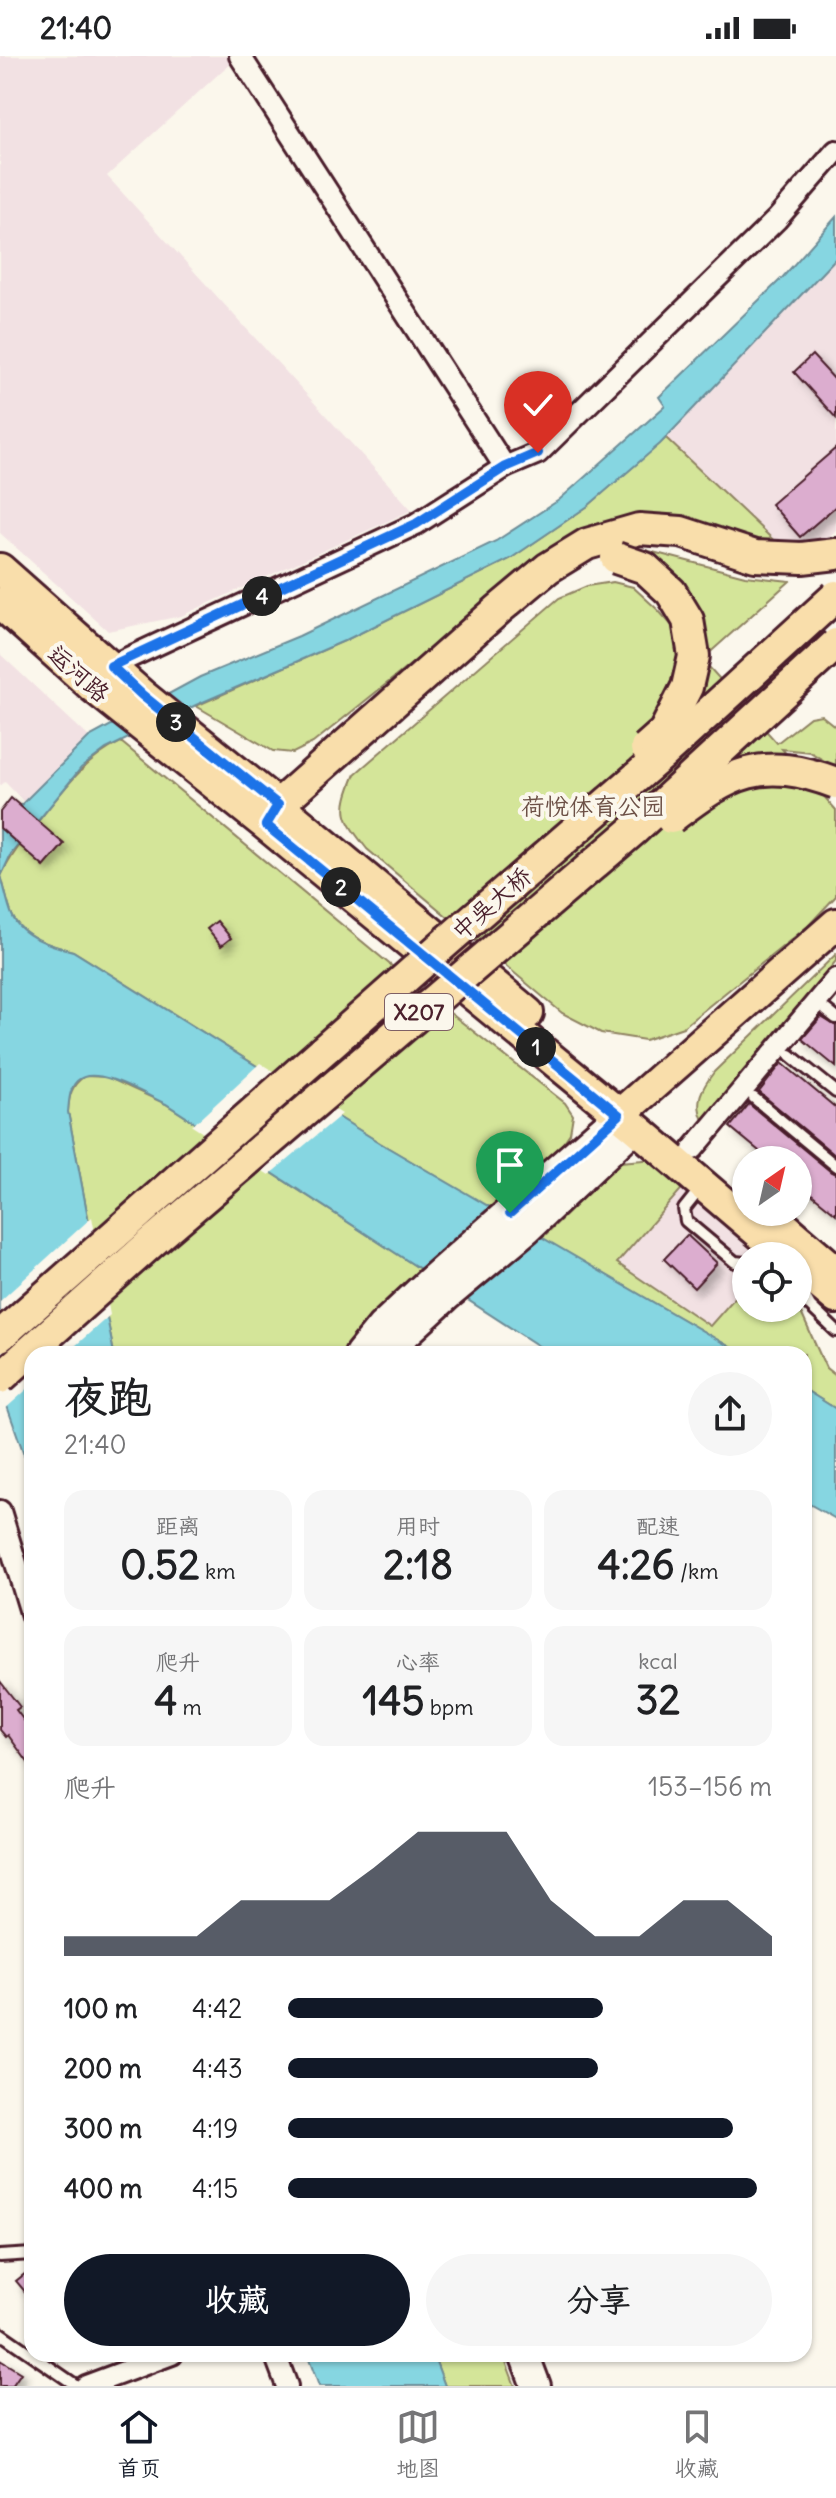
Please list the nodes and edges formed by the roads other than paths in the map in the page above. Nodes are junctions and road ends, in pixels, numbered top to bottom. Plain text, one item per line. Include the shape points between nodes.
1 (240, 56) edge
2 (836, 151) edge
3 (505, 467) junction
4 (836, 554) edge
5 (0, 569) edge
6 (836, 596) edge
7 (0, 603) edge
8 (836, 644) edge
9 (102, 677) junction
10 (836, 783) edge
11 (277, 815) junction
12 (836, 924) edge
13 (836, 948) edge
14 (836, 979) edge
15 (826, 1010) dead end
16 (836, 1018) edge
17 (335, 1041) junction
18 (790, 1055) dead end
19 (356, 1066) junction
20 (836, 1092) edge
21 (754, 1098) dead end
22 (634, 1114) junction
23 (693, 1149) junction
24 (836, 1166) edge
25 (732, 1182) edge
26 (704, 1184) junction
27 (782, 1226) edge
28 (766, 1242) edge
29 (732, 1259) edge
30 (812, 1269) edge
31 (835, 1275) edge
32 (438, 1288) junction
33 (812, 1308) edge
34 (836, 1331) edge
35 (0, 1336) edge
36 (36, 1346) edge
37 (366, 1346) edge
38 (391, 1346) edge
39 (24, 1357) edge
40 (0, 1378) edge
41 (0, 1511) edge
42 (24, 1590) edge
43 (24, 2254) edge
44 (0, 2256) edge
45 (0, 2333) edge
46 (24, 2350) edge
47 (42, 2362) edge
48 (130, 2362) edge
49 (278, 2362) edge
50 (527, 2362) edge
51 (544, 2362) edge
52 (77, 2386) edge
53 (86, 2386) edge
54 (287, 2386) edge
55 (536, 2386) edge
56 (552, 2386) edge

1 - 3 street
2 - 3 street via 777,219 538,453
3 - 9 street via 416,524
4 - 11 main road via 755,556 681,532 639,529 587,544 535,578
5 - 9 main road, 运河路
6 - 17 main road, 中吴大桥 / X207, bridge
7 - 9 main road, 运河路
8 - 19 main road, 中吴大桥 / X207, bridge via 635,829
9 - 11 main road, 运河路
10 - 19 main road, bridge via 804,771 762,768 723,781 672,816 508,961
11 - 17 main road, bridge via 555,582 589,561 616,558 645,568 671,592 688,620 694,656 687,687 664,732 402,967
11 - 22 main road
12 - 22 main road
13 - 22 main road
14 - 23 street
15 - 16 lane
17 - 35 main road, 中吴大桥 / X207, bridge
18 - 20 lane
19 - 36 main road, 中吴大桥 / X207, bridge
21 - 24 lane
22 - 23 main road
22 - 26 main road
22 - 32 street
23 - 25 main road
26 - 28 main road
26 - 29 lane via 684,1209 686,1221
27 - 31 main road
30 - 31 main road
32 - 37 street via 381,1327
32 - 38 street
33 - 34 lane
39 - 40 main road, 中吴大桥 / X207, bridge
41 - 42 street
43 - 44 lane
45 - 46 lane
47 - 52 lane
48 - 53 street
49 - 54 street
50 - 55 street
51 - 56 street

